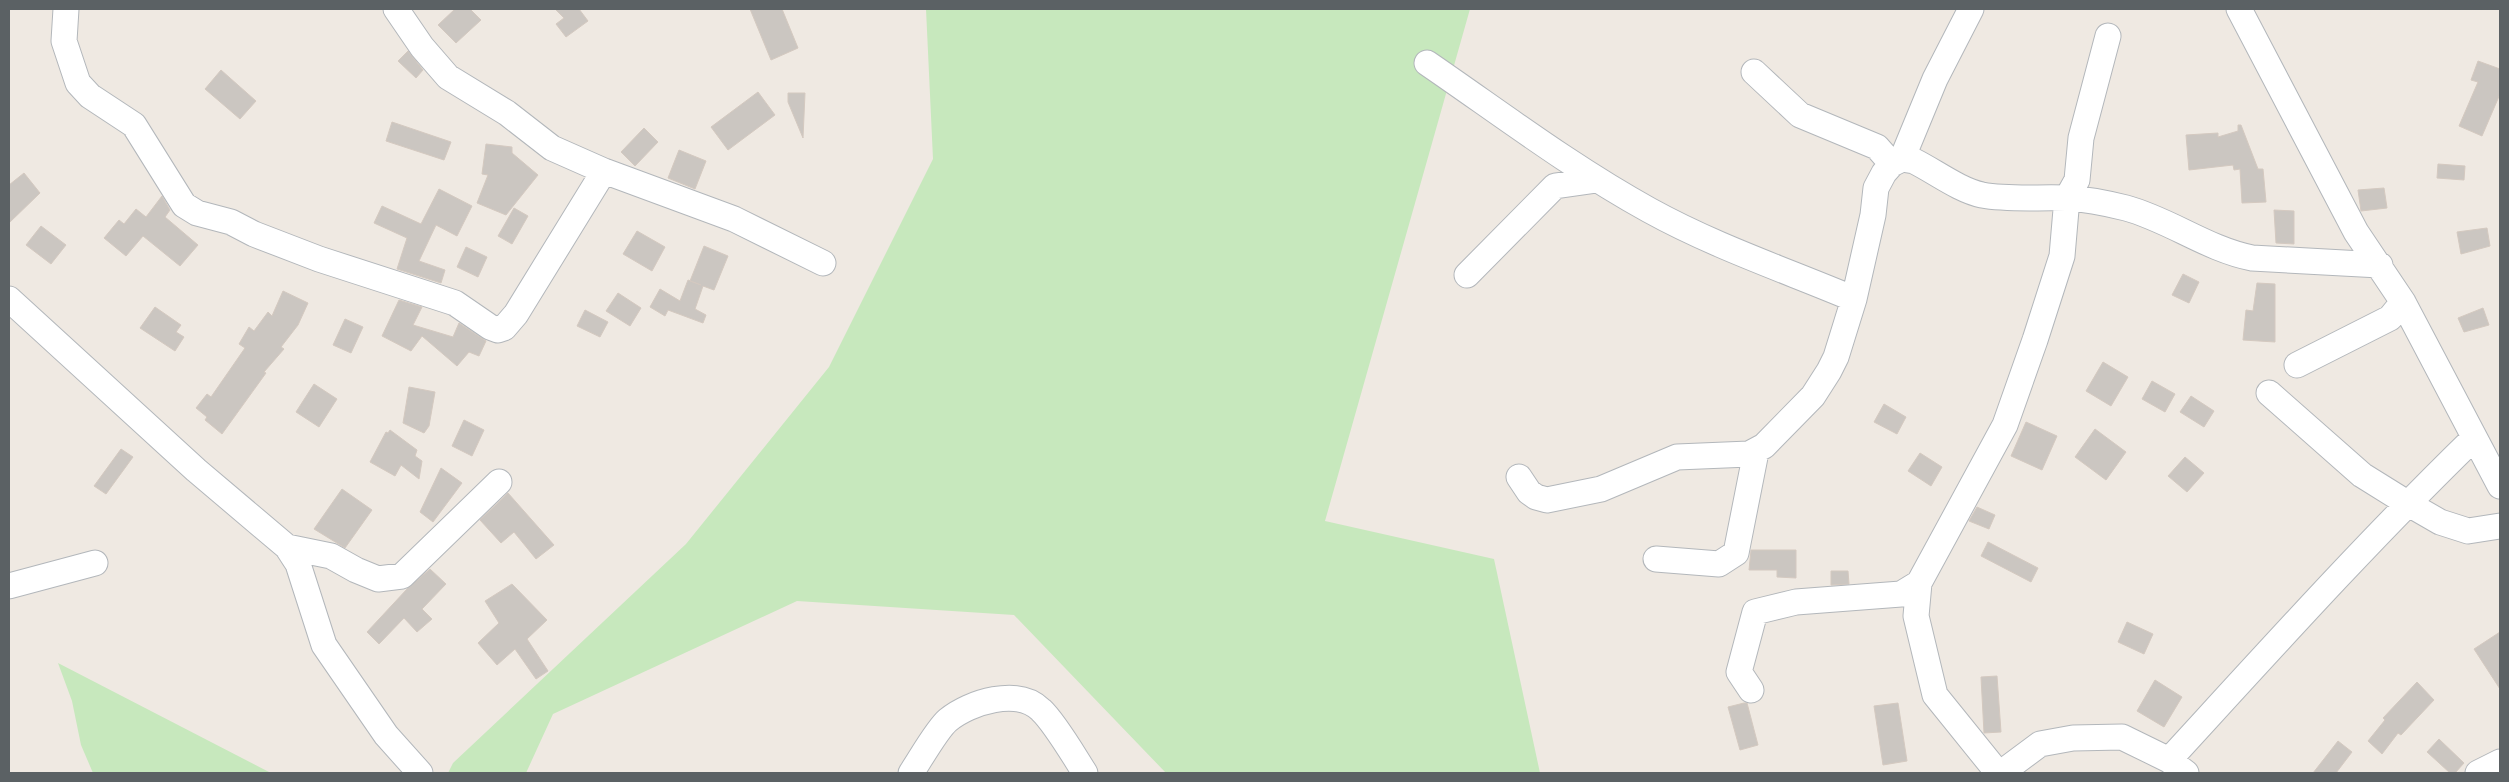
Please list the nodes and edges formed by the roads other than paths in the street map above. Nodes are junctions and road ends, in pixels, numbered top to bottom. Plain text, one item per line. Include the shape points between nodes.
1 (66, 9) edge
2 (396, 9) edge
3 (1971, 9) edge
4 (2239, 9) edge
5 (2108, 36) dead end
6 (1428, 63) dead end
7 (1754, 72) dead end
8 (1897, 161) junction
9 (604, 171) junction
10 (1597, 180) junction
11 (2067, 198) junction
12 (823, 263) dead end
13 (2380, 264) junction
14 (1467, 275) dead end
15 (9, 299) edge
16 (1854, 299) junction
17 (2403, 302) junction
18 (2297, 365) dead end
19 (2269, 393) dead end
20 (2474, 438) junction
21 (1756, 452) junction
22 (1519, 477) dead end
23 (499, 482) dead end
24 (2500, 486) edge
25 (2407, 503) junction
26 (2500, 526) edge
27 (287, 547) junction
28 (1656, 560) dead end
29 (95, 563) dead end
30 (1919, 583) junction
31 (9, 586) edge
32 (1751, 690) dead end
33 (2500, 762) edge
34 (2178, 767) edge
35 (420, 773) edge
36 (910, 773) edge
37 (1085, 773) edge
38 (1999, 773) edge
39 (2478, 773) edge

1 - 9 street via 64,41 78,83 90,96 134,125 184,205 197,213 231,222 319,259 455,303 498,330 516,314
2 - 9 street via 422,47 448,76 507,113 552,148
3 - 8 street
4 - 13 street via 2356,232
5 - 11 street via 2081,138 2076,180
6 - 10 street
7 - 8 street via 1800,115 1878,147
8 - 11 street via 1914,162 1980,194
8 - 16 street via 1884,173 1876,188 1874,215
9 - 12 street via 734,219
10 - 14 street via 1555,186
10 - 16 street via 1706,239
11 - 13 street via 2153,216 2239,256
11 - 30 street via 2062,256 2005,425
13 - 17 street
15 - 27 street via 196,470
16 - 21 street via 1829,372 1813,396
17 - 18 street via 2390,318
17 - 20 street
19 - 25 street via 2362,475
20 - 24 street
20 - 25 street
21 - 22 street via 1724,456 1683,455 1601,488 1547,500 1529,492
21 - 28 street via 1736,553 1719,564
23 - 27 street via 402,576 378,579 331,556
25 - 26 street via 2440,522 2468,531
25 - 34 street via 2310,605
27 - 35 street via 298,564 324,645 386,735
29 - 31 street
30 - 32 street via 1901,594 1796,602 1755,612 1739,672
30 - 38 street via 1916,616 1935,695
33 - 39 street
34 - 38 street via 2122,737 2073,738 2040,744
36 - 37 street via 947,720 965,709 999,699 1024,699 1041,709

